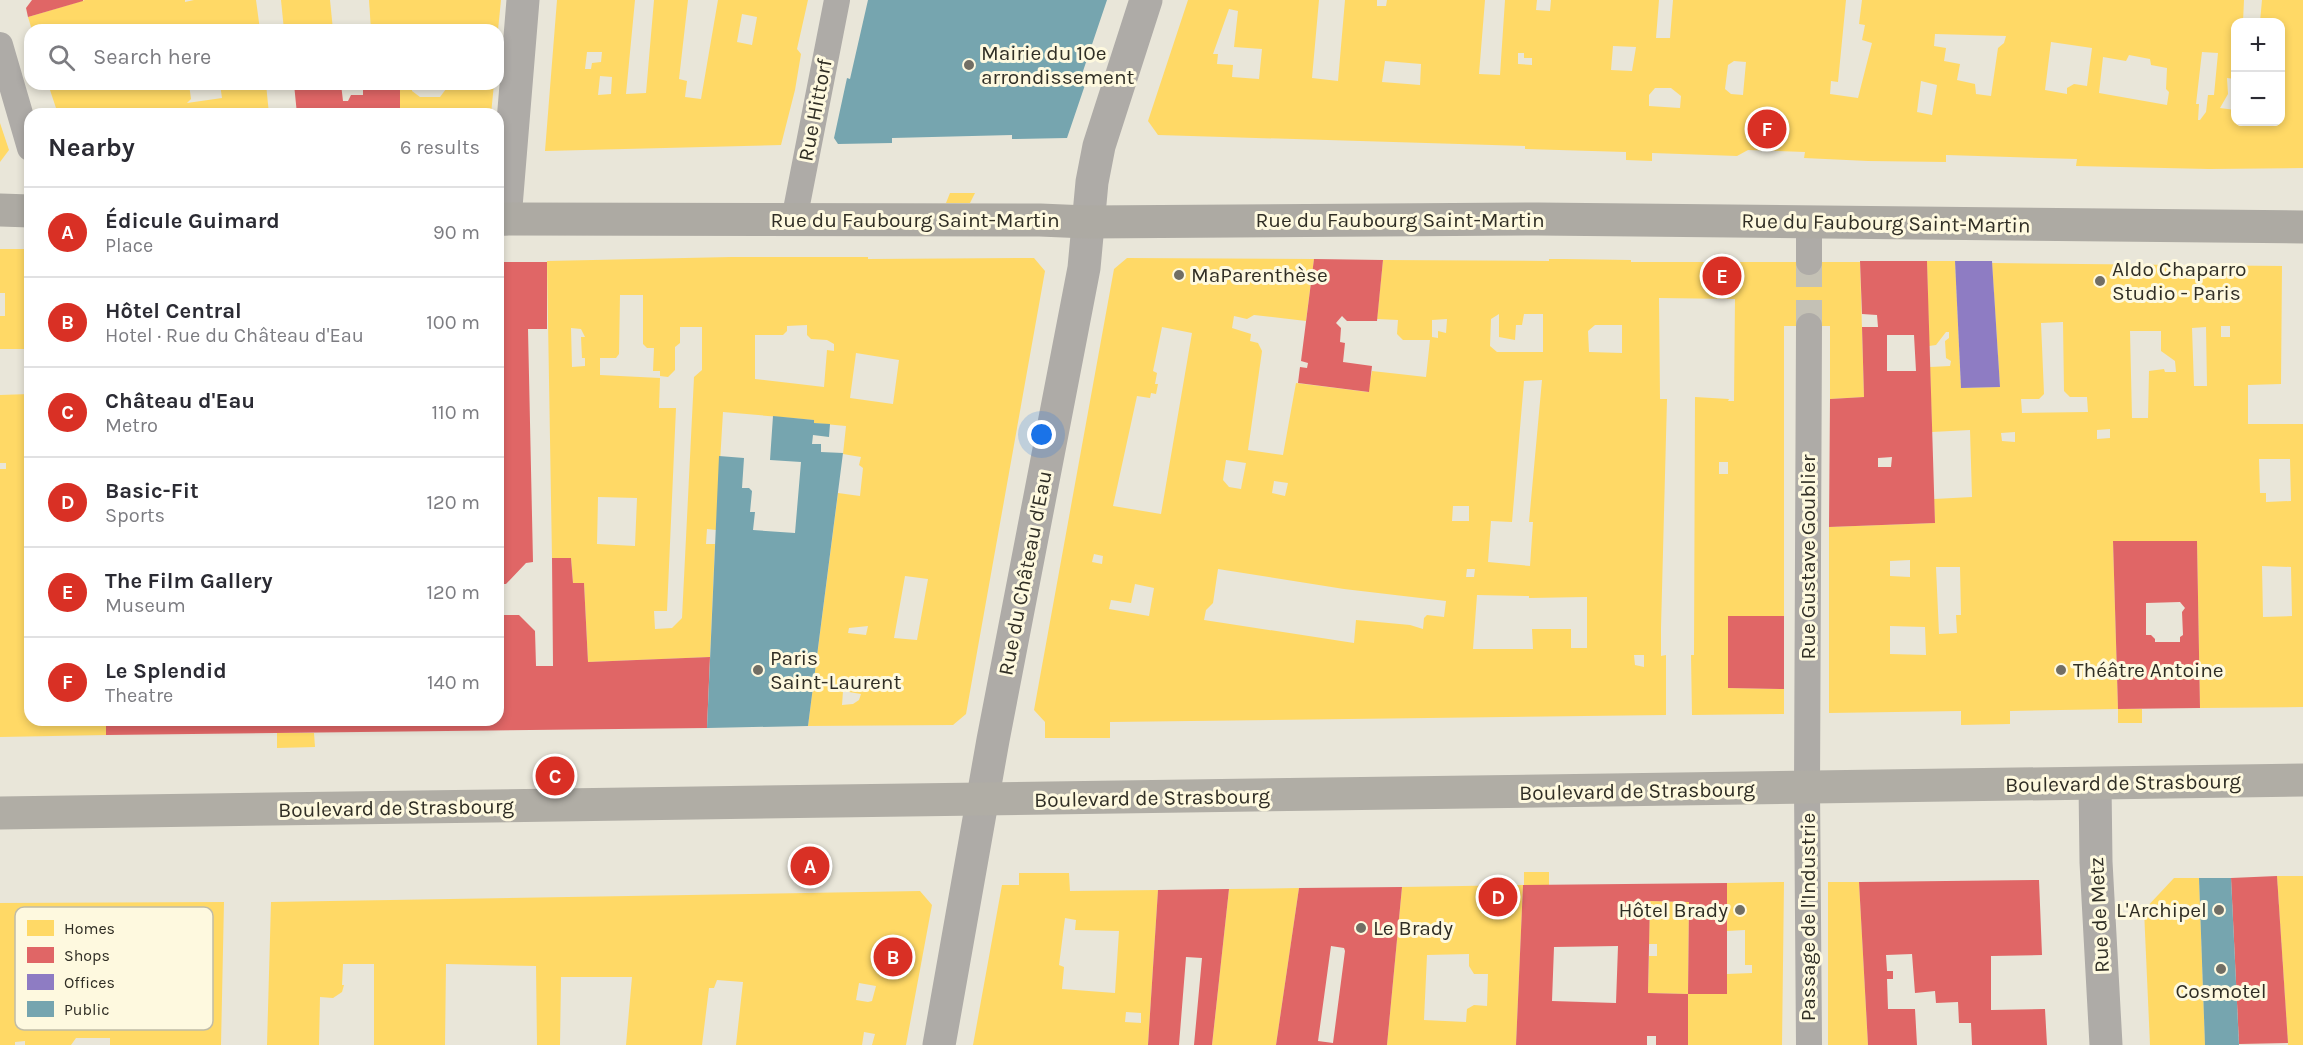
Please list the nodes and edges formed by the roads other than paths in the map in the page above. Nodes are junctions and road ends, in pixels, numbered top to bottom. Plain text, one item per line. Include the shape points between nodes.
1 (523, 0) edge
2 (837, 0) edge
3 (1146, 0) edge
4 (0, 45) edge
5 (24, 127) edge
6 (504, 198) edge
7 (0, 210) edge
8 (24, 211) edge
9 (504, 219) edge
10 (794, 220) junction
11 (1087, 222) junction
12 (1809, 222) junction
13 (2303, 227) edge
14 (1809, 262) tunnel mouth
15 (1809, 326) tunnel mouth
16 (2303, 780) edge
17 (2095, 784) junction
18 (1807, 788) junction
19 (984, 800) junction
20 (0, 813) edge
21 (939, 1045) edge
22 (1809, 1045) edge
23 (2106, 1045) edge

1 - 6 street
2 - 10 street, Rue Hittorf
3 - 11 street, Rue du Château d'Eau via 1099,146
4 - 5 street
7 - 8 main road
9 - 10 main road, Rue du Faubourg Saint-Martin
10 - 11 main road, Rue du Faubourg Saint-Martin
11 - 12 main road, Rue du Faubourg Saint-Martin
11 - 19 street, Rue du Château d'Eau via 1084,268
12 - 13 main road, Rue du Faubourg Saint-Martin
12 - 14 street
15 - 18 street, Rue Gustave Goublier
16 - 17 main road, Boulevard de Strasbourg
17 - 18 main road, Boulevard de Strasbourg
17 - 23 street, Rue de Metz
18 - 19 main road, Boulevard de Strasbourg
18 - 22 street, Passage de l'Industrie
19 - 20 main road, Boulevard de Strasbourg
19 - 21 street, Rue du Château d'Eau

